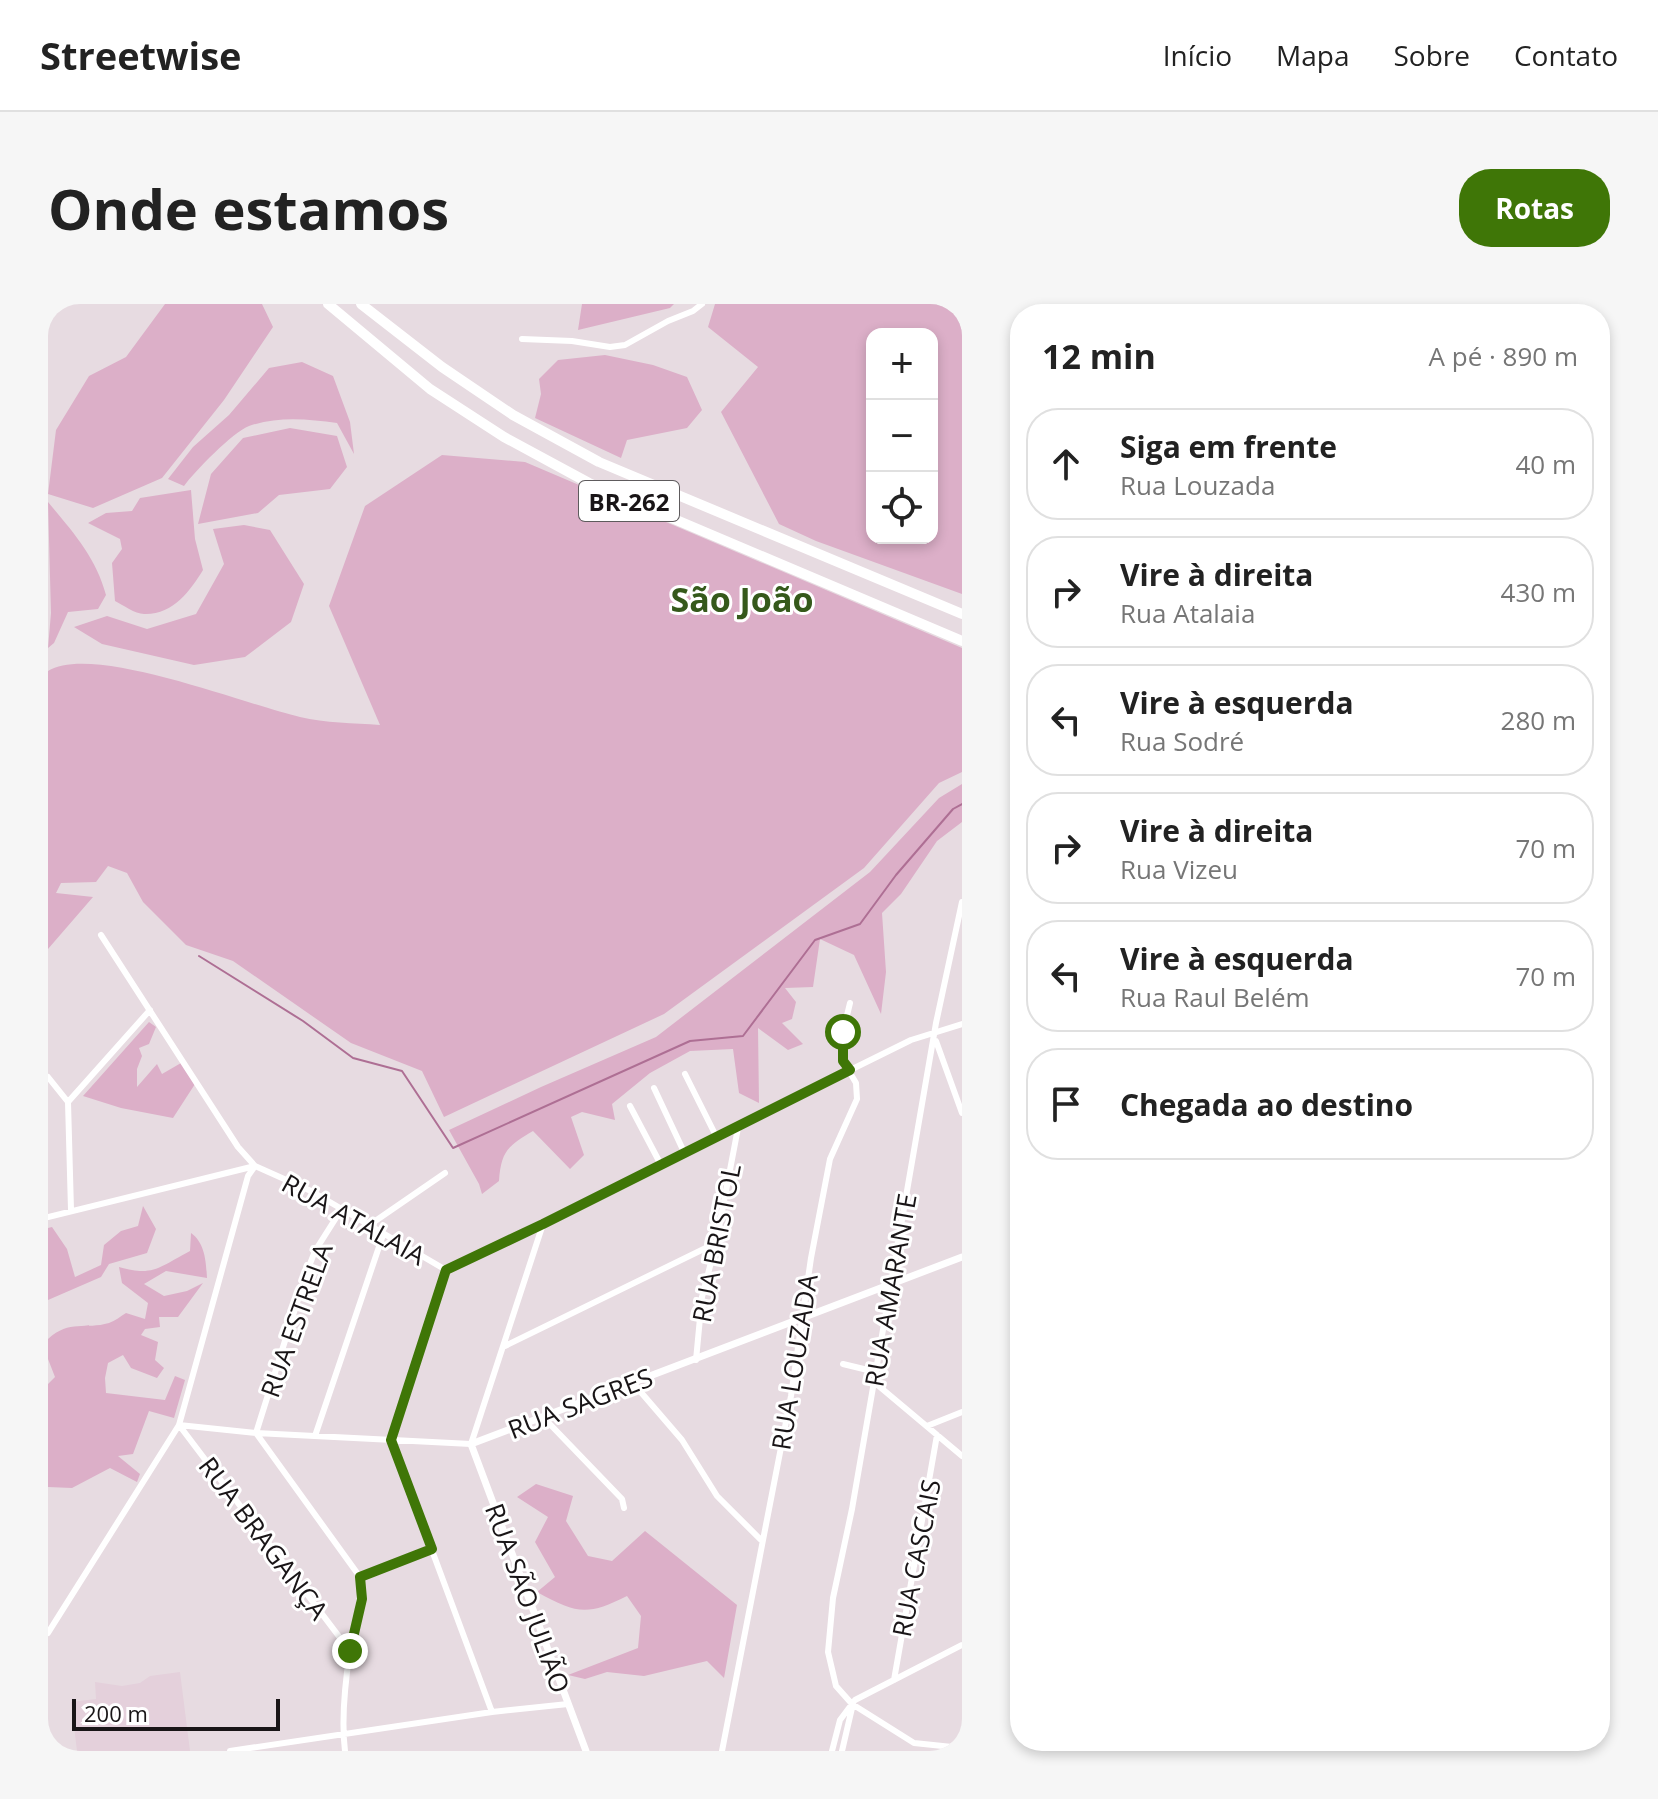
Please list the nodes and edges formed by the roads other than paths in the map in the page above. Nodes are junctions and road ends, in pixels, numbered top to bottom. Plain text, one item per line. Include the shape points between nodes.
1 (328, 304) edge
2 (361, 304) edge
3 (702, 304) edge
4 (522, 339) dead end
5 (962, 614) edge
6 (962, 641) edge
7 (962, 902) edge
8 (101, 935) dead end
9 (962, 946) edge
10 (951, 950) junction
11 (850, 1003) dead end
12 (150, 1010) junction
13 (962, 1024) edge
14 (935, 1034) junction
15 (850, 1070) junction
16 (685, 1074) dead end
17 (48, 1077) edge
18 (654, 1088) dead end
19 (68, 1102) junction
20 (630, 1106) dead end
21 (962, 1113) edge
22 (738, 1127) junction
23 (716, 1136) junction
24 (684, 1152) junction
25 (660, 1163) junction
26 (255, 1166) junction
27 (445, 1173) dead end
28 (71, 1210) junction
29 (341, 1210) junction
30 (48, 1217) edge
31 (543, 1224) junction
32 (368, 1226) junction
33 (383, 1235) junction
34 (716, 1243) junction
35 (962, 1257) edge
36 (446, 1270) junction
37 (891, 1284) junction
38 (802, 1318) junction
39 (505, 1346) junction
40 (696, 1360) junction
41 (843, 1364) dead end
42 (876, 1372) junction
43 (874, 1382) junction
44 (633, 1383) junction
45 (962, 1412) edge
46 (543, 1417) junction
47 (179, 1425) junction
48 (927, 1426) junction
49 (256, 1433) junction
50 (937, 1435) junction
51 (315, 1436) junction
52 (391, 1440) junction
53 (471, 1444) junction
54 (962, 1456) edge
55 (624, 1508) dead end
56 (761, 1540) junction
57 (432, 1549) junction
58 (360, 1577) junction
59 (48, 1633) edge
60 (962, 1645) edge
61 (350, 1651) junction
62 (894, 1680) junction
63 (854, 1702) junction
64 (568, 1704) junction
65 (492, 1712) junction
66 (343, 1733) junction
67 (962, 1738) edge
68 (962, 1748) edge
69 (947, 1749) edge
70 (230, 1751) edge
71 (345, 1751) edge
72 (586, 1751) edge
73 (722, 1751) edge
74 (832, 1751) edge
75 (842, 1751) edge

1 - 6 highway, BR-262 via 430,389 589,483
2 - 5 highway, BR-262 via 513,415 599,462
3 - 4 street via 625,345
7 - 10 street, RUA AMARANTE
8 - 12 street, RUA ATALAIA
9 - 10 street
10 - 14 street, RUA AMARANTE
11 - 15 street, RUA LOUZADA via 843,1061
12 - 19 street
12 - 26 street, RUA ATALAIA
13 - 14 street, RUA ATALAIA
14 - 15 street, RUA ATALAIA
14 - 21 street
14 - 37 street, RUA AMARANTE
15 - 22 street, RUA ATALAIA
15 - 38 street, RUA LOUZADA via 857,1099 830,1159
16 - 23 street
17 - 19 street
18 - 24 street
19 - 28 street
20 - 25 street
22 - 23 street, RUA ATALAIA
22 - 34 street, RUA BRISTOL
23 - 24 street, RUA ATALAIA
24 - 25 street, RUA ATALAIA
25 - 31 street, RUA ATALAIA
26 - 28 street
26 - 29 street, RUA ATALAIA
26 - 47 street
27 - 32 street, RUA ESTRELA
28 - 30 street
29 - 32 street, RUA ATALAIA
29 - 49 street, RUA ESTRELA via 306,1274
31 - 36 street, RUA ATALAIA
31 - 39 street
32 - 33 street, RUA ATALAIA
33 - 36 street, RUA ATALAIA
33 - 51 street
34 - 39 street
34 - 40 street, RUA BRISTOL via 702,1297
35 - 37 street, RUA SAGRES
36 - 52 street
37 - 38 street, RUA SAGRES
37 - 42 street, RUA AMARANTE
38 - 40 street, RUA SAGRES
38 - 56 street, RUA LOUZADA
39 - 53 street
40 - 44 street, RUA SAGRES
41 - 42 street
42 - 43 street, RUA AMARANTE
43 - 48 street
43 - 63 street, RUA AMARANTE via 833,1598 828,1652 836,1686
44 - 46 street, RUA SAGRES
44 - 56 street via 682,1440 717,1496
45 - 48 street
46 - 53 street, RUA SAGRES
46 - 55 street via 622,1499
47 - 49 street, RUA SAGRES
47 - 59 street
47 - 61 street, RUA BRAGANÇA
48 - 50 street
49 - 51 street, RUA SAGRES
49 - 58 street
50 - 54 street
50 - 62 street, RUA CASCAIS
51 - 52 street, RUA SAGRES
52 - 53 street, RUA SAGRES
52 - 57 street
53 - 64 street, RUA SÃO JULIÃO
56 - 73 street, RUA LOUZADA
57 - 58 street
57 - 65 street
58 - 61 street via 362,1599
60 - 62 street
61 - 66 street
62 - 63 street
63 - 69 street via 914,1743
63 - 74 street via 840,1720
63 - 75 street
64 - 65 street
64 - 72 street, RUA SÃO JULIÃO
65 - 66 street
66 - 70 street
66 - 71 street
67 - 69 street
68 - 69 street

